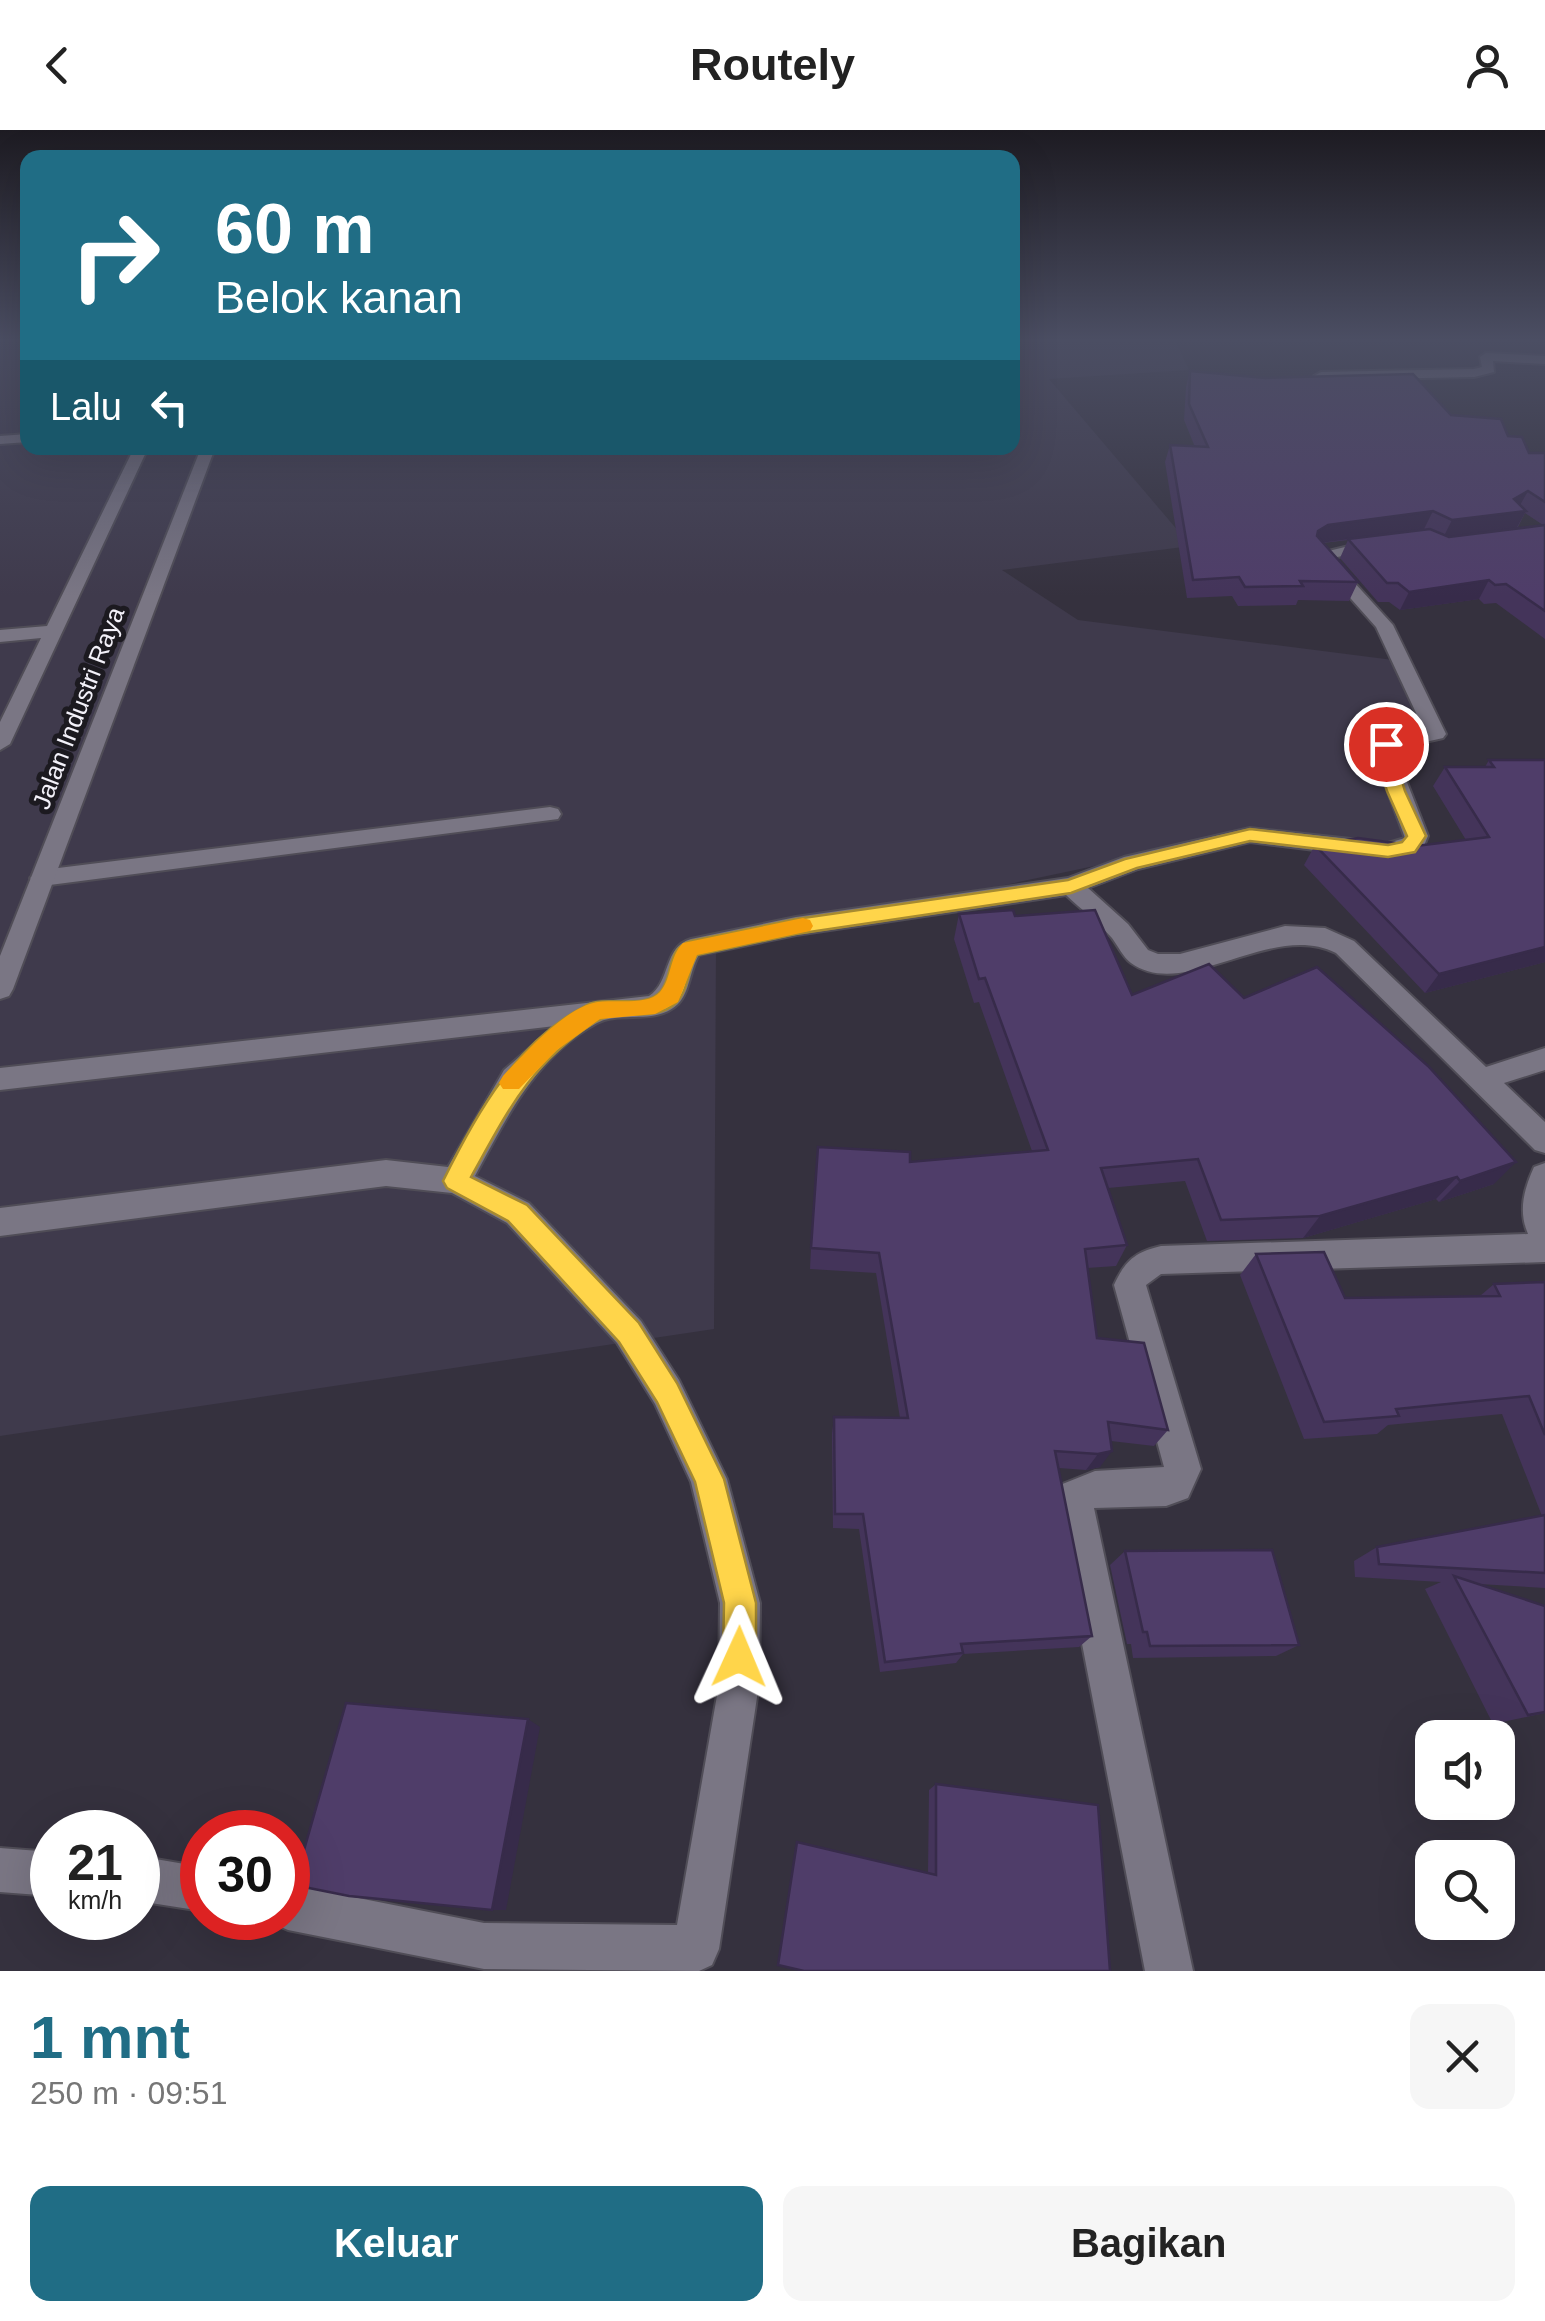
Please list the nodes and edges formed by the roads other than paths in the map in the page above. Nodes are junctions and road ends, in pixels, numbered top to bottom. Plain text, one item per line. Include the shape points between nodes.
1 (138, 455) edge
2 (205, 455) edge
3 (1406, 540) edge
4 (54, 630) junction
5 (0, 636) edge
6 (0, 744) edge
7 (550, 814) dead end
8 (42, 878) junction
9 (1071, 886) junction
10 (0, 988) edge
11 (594, 1011) junction
12 (1545, 1059) edge
13 (0, 1079) edge
14 (1483, 1079) junction
15 (1545, 1140) edge
16 (1545, 1176) edge
17 (456, 1181) junction
18 (0, 1222) edge
19 (1545, 1235) edge
20 (1545, 1248) edge
21 (0, 1870) edge
22 (30, 1872) edge
23 (310, 1910) edge
24 (695, 1960) edge
25 (1169, 1971) edge

1 - 4 street
2 - 8 street, Jalan Industri Raya
3 - 9 street via 1320,554 1384,624 1436,734 1383,749 1415,843 1388,851 1250,835 1132,863
4 - 5 street
4 - 6 street
7 - 8 street
8 - 10 street, Jalan Industri Raya
9 - 11 street via 691,948 670,996 655,1006
9 - 14 street via 1139,956 1156,963 1180,964 1285,935 1335,942 1359,957
11 - 13 street
11 - 17 street via 514,1078
12 - 14 street
14 - 15 street
16 - 19 street via 1537,1204
17 - 18 street via 386,1173
17 - 24 street via 518,1213 629,1332 709,1479 740,1603 739,1684
20 - 25 street via 1161,1260 1142,1264 1134,1274 1130,1286 1184,1469 1166,1488 1095,1489 1073,1498
21 - 22 street
23 - 24 street via 484,1946

